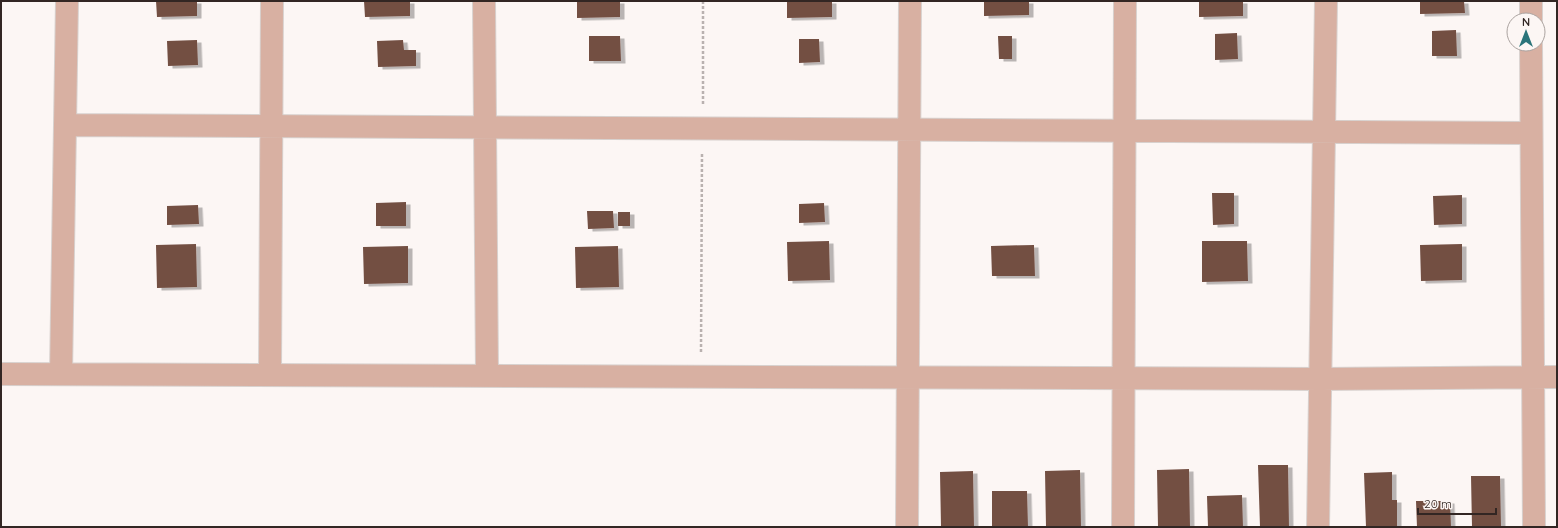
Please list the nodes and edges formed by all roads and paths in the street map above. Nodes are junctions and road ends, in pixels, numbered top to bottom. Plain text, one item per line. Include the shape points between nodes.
1 (67, 1) edge
2 (272, 1) edge
3 (484, 1) edge
4 (703, 1) edge
5 (910, 1) edge
6 (1125, 1) edge
7 (1326, 1) edge
8 (1531, 1) edge
9 (1531, 12) edge
10 (1531, 52) edge
11 (65, 125) junction
12 (271, 126) junction
13 (485, 127) junction
14 (702, 128) junction
15 (909, 129) junction
16 (1124, 131) junction
17 (1324, 132) junction
18 (1530, 133) junction
19 (1, 374) edge
20 (61, 374) junction
21 (270, 374) junction
22 (487, 375) junction
23 (701, 376) junction
24 (1533, 376) junction
25 (908, 377) junction
26 (1557, 377) edge
27 (1123, 378) junction
28 (1320, 379) junction
29 (907, 527) edge
30 (1123, 527) edge
31 (1318, 527) edge
32 (1534, 527) edge

1 - 11 street
2 - 12 street
3 - 13 street
4 - 14 path
5 - 15 street
6 - 16 street
7 - 17 street
8 - 9 street
10 - 18 street
11 - 12 street
11 - 20 street
12 - 13 street
12 - 21 street
13 - 14 street
13 - 22 street
14 - 15 street
14 - 23 path
15 - 16 street
15 - 25 street
16 - 17 street
16 - 27 street
17 - 18 street
17 - 28 street
18 - 24 street
19 - 20 street
20 - 21 street
21 - 22 street
22 - 23 street
23 - 25 street
24 - 26 street
24 - 28 street
24 - 32 street
25 - 27 street
25 - 29 street
27 - 28 street
27 - 30 street
28 - 31 street

